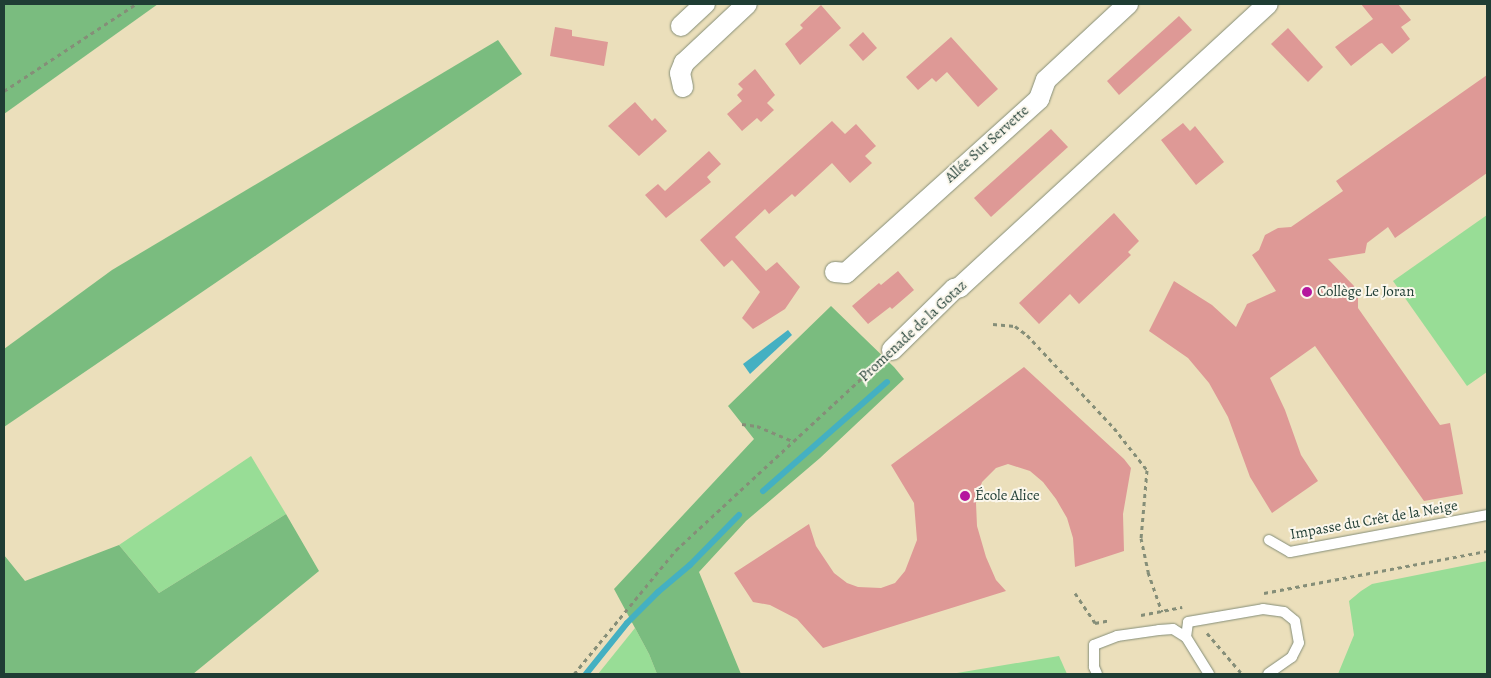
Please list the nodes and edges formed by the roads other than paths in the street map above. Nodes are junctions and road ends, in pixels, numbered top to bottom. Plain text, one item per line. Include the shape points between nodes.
1 (705, 4) edge
2 (747, 4) edge
3 (1128, 4) edge
4 (1268, 4) edge
5 (681, 26) dead end
6 (683, 87) dead end
7 (835, 272) dead end
8 (892, 350) road end
9 (1487, 514) edge
10 (1269, 540) dead end
11 (1186, 637) junction
12 (1097, 674) edge
13 (1209, 674) edge
14 (1268, 674) edge

1 - 5 street
2 - 6 street via 684,63 680,73
3 - 7 street, Allée Sur Servette via 1046,80 1039,99 846,273
4 - 8 street, Promenade de la Gotaz via 960,287 954,289
9 - 10 lane, Impasse du Crêt de la Neige via 1290,552
11 - 12 lane via 1173,629 1159,630 1118,636 1094,645
11 - 13 lane
11 - 14 lane via 1188,622 1263,609 1284,612 1295,621 1299,643 1292,657

